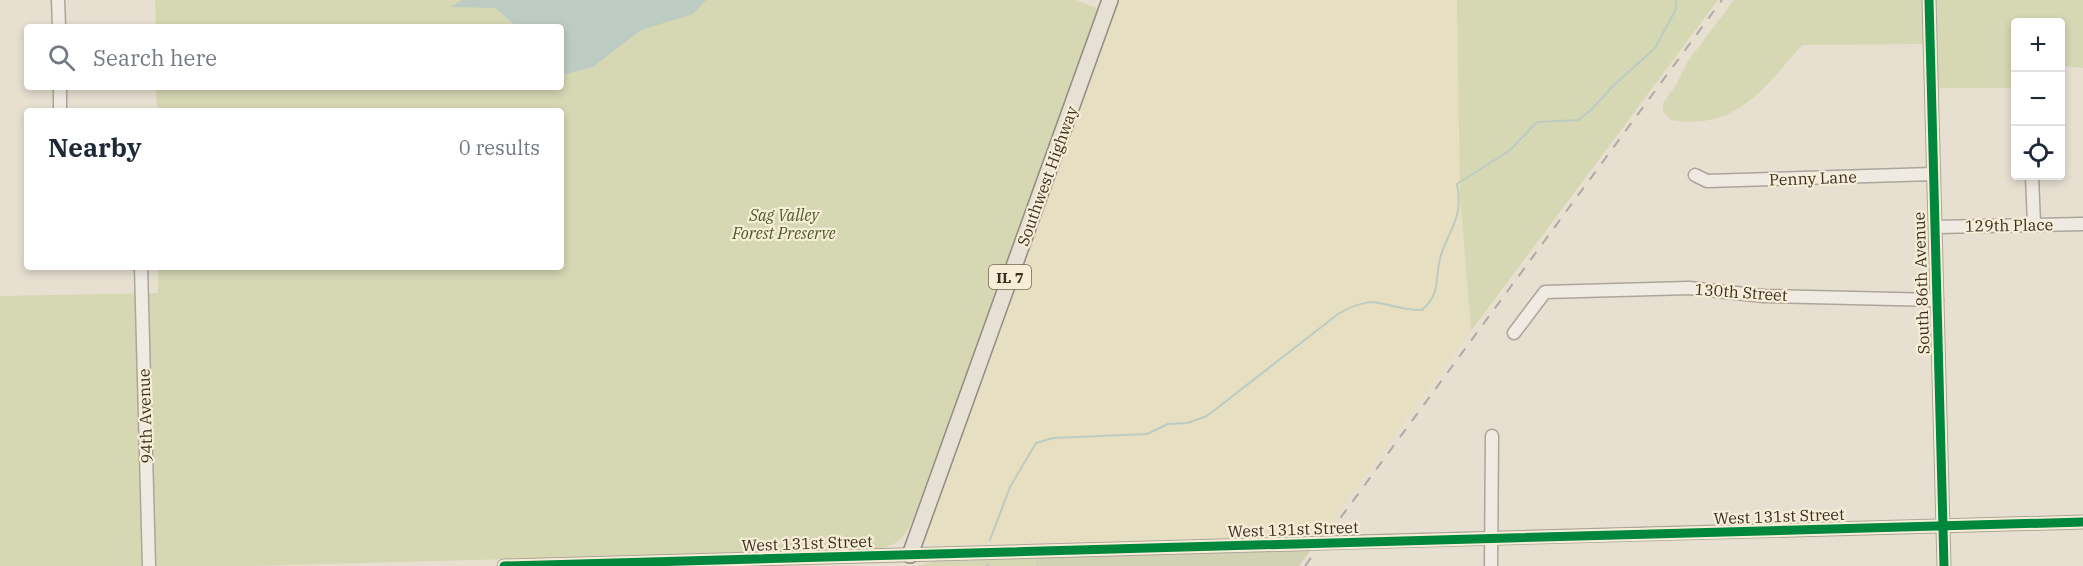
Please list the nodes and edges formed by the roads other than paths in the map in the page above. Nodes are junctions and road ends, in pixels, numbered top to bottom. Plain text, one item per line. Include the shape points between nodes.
1 (58, 0) edge
2 (1110, 0) edge
3 (1929, 0) edge
4 (59, 24) edge
5 (60, 90) edge
6 (60, 108) edge
7 (1933, 174) junction
8 (1695, 175) dead end
9 (2032, 180) edge
10 (2034, 224) junction
11 (2083, 224) edge
12 (1935, 227) junction
13 (141, 270) edge
14 (1937, 300) junction
15 (1514, 333) dead end
16 (1492, 436) dead end
17 (2083, 522) edge
18 (1943, 526) junction
19 (1491, 538) junction
20 (910, 555) junction
21 (149, 566) edge
22 (504, 566) edge
23 (1491, 566) edge
24 (1944, 566) edge

1 - 4 street
2 - 20 main road, Southwest Highway / IL 7
3 - 7 street, South 86th Avenue
5 - 6 street
7 - 8 street, Penny Lane via 1707,182
7 - 12 street, South 86th Avenue
9 - 10 street
10 - 11 street, 129th Place
10 - 12 street, 129th Place
12 - 14 street, South 86th Avenue
13 - 21 street, 94th Avenue
14 - 15 street, 130th Street via 1764,296 1689,288 1545,292
14 - 18 street, South 86th Avenue
16 - 19 street
17 - 18 street, West 131st Street
18 - 19 street, West 131st Street
18 - 24 street, South 86th Avenue
19 - 20 street, West 131st Street, bridge
19 - 23 street
20 - 22 street, West 131st Street

